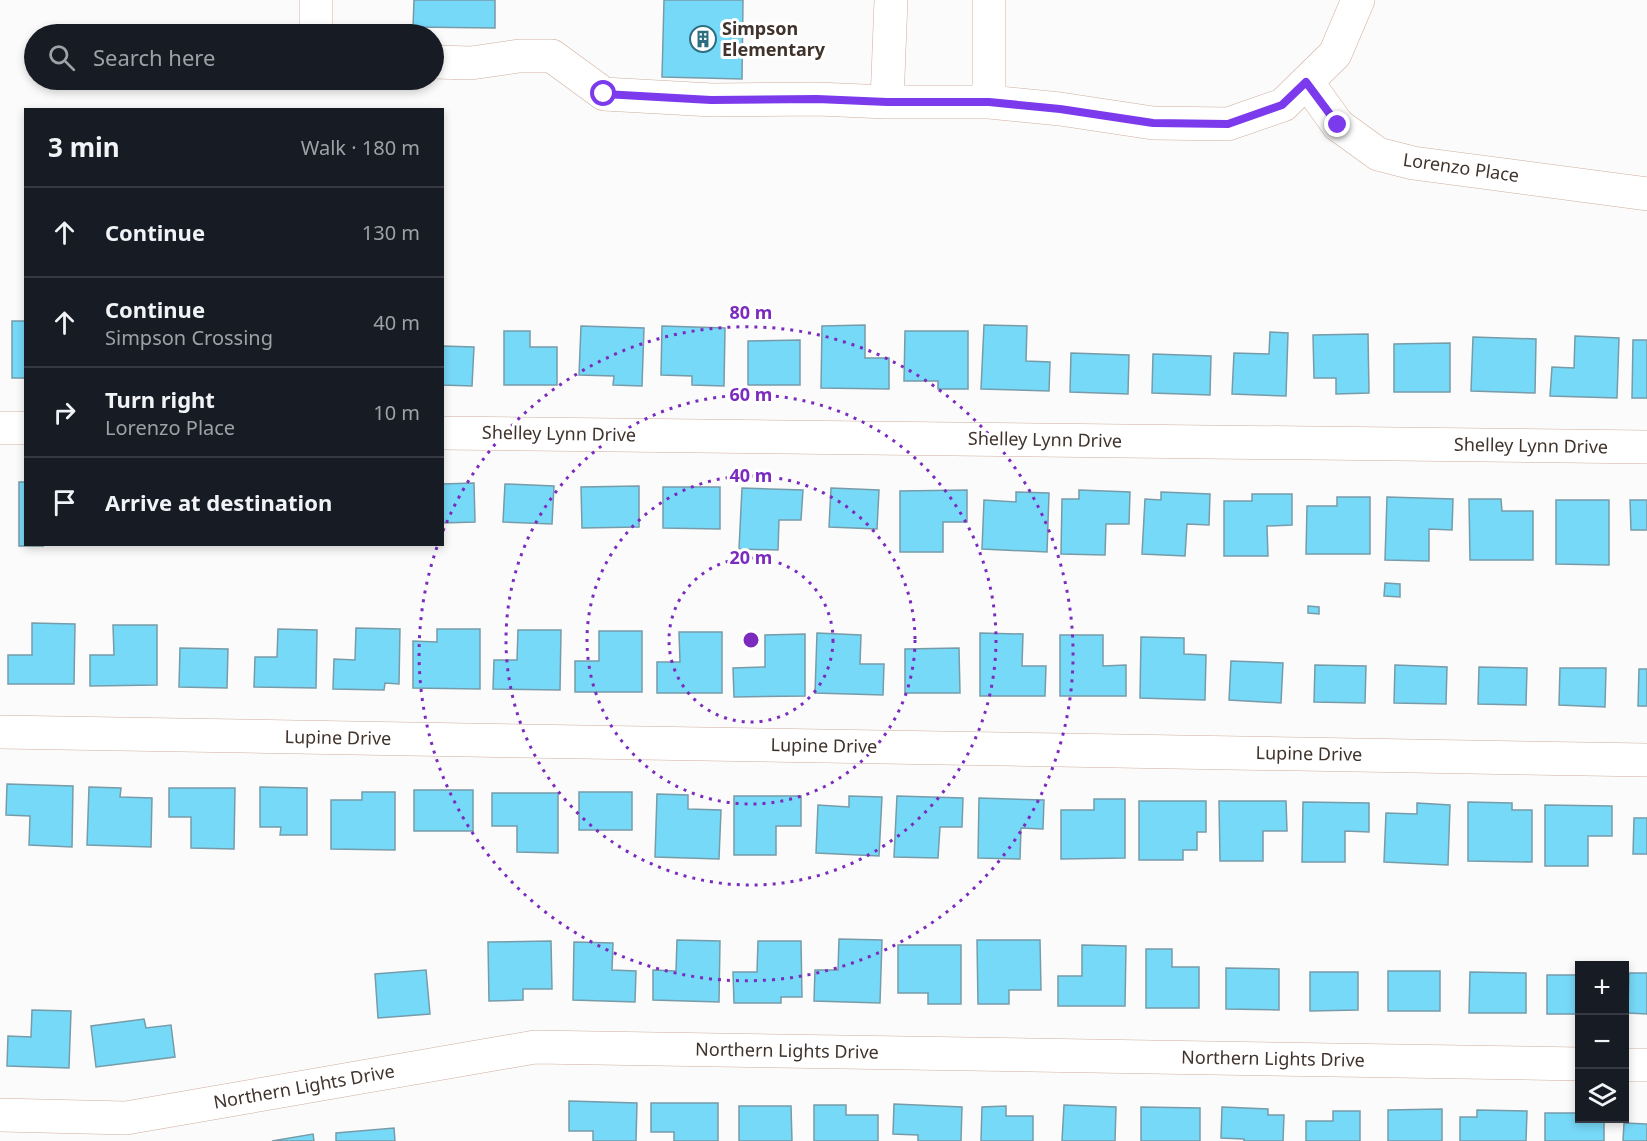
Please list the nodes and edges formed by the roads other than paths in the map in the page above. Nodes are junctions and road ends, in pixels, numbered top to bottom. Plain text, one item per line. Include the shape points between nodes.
1 (316, 0) edge
2 (891, 0) edge
3 (989, 0) edge
4 (1358, 0) edge
5 (316, 24) edge
6 (444, 62) edge
7 (1306, 82) junction
8 (887, 102) junction
9 (989, 102) junction
10 (1647, 194) edge
11 (0, 428) edge
12 (24, 428) edge
13 (444, 433) edge
14 (1647, 447) edge
15 (0, 732) edge
16 (1647, 760) edge
17 (1575, 1064) edge
18 (1629, 1065) edge
19 (1647, 1065) edge
20 (0, 1115) edge

1 - 5 street
2 - 8 street
3 - 9 street
4 - 7 street via 1335,54
6 - 8 street via 552,56 604,94
7 - 9 street via 1282,105 1228,124 1153,123
7 - 10 street, Lorenzo Place via 1338,125 1378,154 1413,163
8 - 9 street
11 - 12 street
13 - 14 street, Shelley Lynn Drive
15 - 16 street, Lupine Drive
17 - 20 street, Northern Lights Drive via 535,1047 126,1118
18 - 19 street

